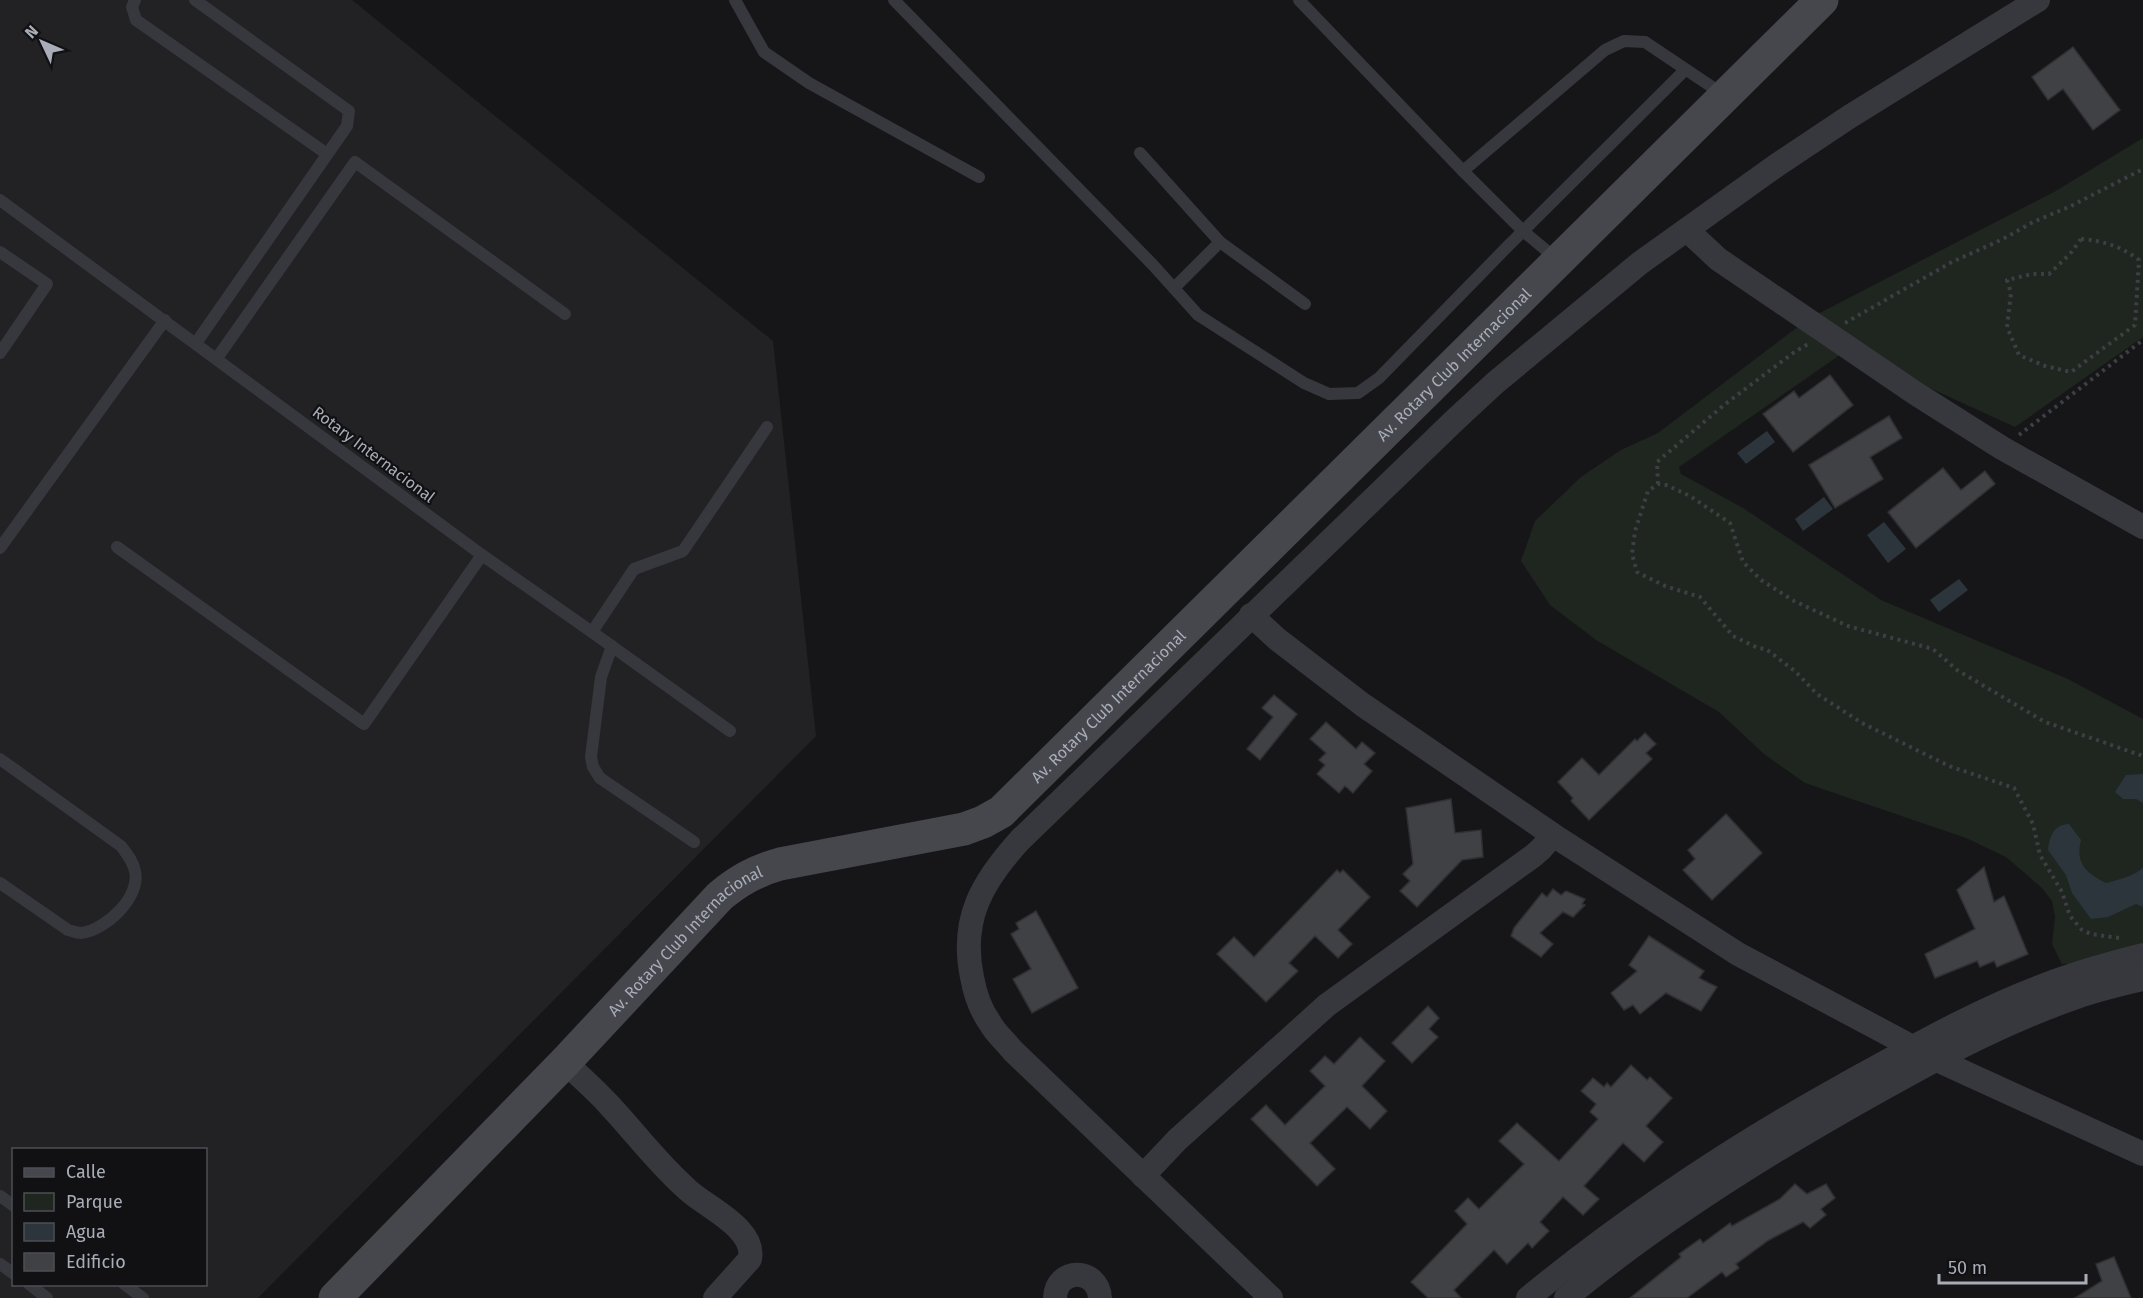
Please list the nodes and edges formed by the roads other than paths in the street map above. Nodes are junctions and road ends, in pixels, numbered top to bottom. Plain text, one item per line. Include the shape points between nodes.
1 (135, 0) edge
2 (195, 0) edge
3 (735, 0) edge
4 (894, 0) edge
5 (1299, 0) edge
6 (1822, 0) edge
7 (2038, 0) edge
8 (1685, 70) junction
9 (1725, 95) junction
10 (1140, 153) dead end
11 (327, 154) junction
12 (1463, 171) junction
13 (979, 177) dead end
14 (0, 200) edge
15 (1687, 230) junction
16 (1523, 231) junction
17 (1220, 242) junction
18 (0, 252) edge
19 (1558, 261) junction
20 (1174, 288) junction
21 (1305, 304) dead end
22 (565, 314) dead end
23 (165, 320) junction
24 (196, 343) junction
25 (0, 353) edge
26 (217, 358) junction
27 (767, 427) dead end
28 (2143, 526) edge
29 (117, 547) dead end
30 (0, 548) edge
31 (482, 555) junction
32 (1251, 615) junction
33 (592, 632) junction
34 (612, 646) junction
35 (730, 731) dead end
36 (0, 759) edge
37 (1553, 835) junction
38 (694, 842) dead end
39 (0, 883) edge
40 (2143, 955) edge
41 (2143, 979) edge
42 (1913, 1047) junction
43 (1935, 1059) junction
44 (565, 1062) junction
45 (2143, 1154) edge
46 (1143, 1176) junction
47 (31, 1286) edge
48 (127, 1286) edge
49 (47, 1298) edge
50 (143, 1298) edge
51 (335, 1298) edge
52 (715, 1298) edge
53 (1055, 1298) edge
54 (1100, 1298) edge
55 (1271, 1298) edge
56 (1528, 1298) edge
57 (1566, 1298) edge

1 - 11 lane via 132,7 136,20
2 - 11 lane via 350,111 347,126
3 - 13 lane via 764,52 809,83
4 - 20 lane
5 - 12 lane
6 - 9 main road, Av. Rotary Club Internacional
7 - 15 street via 1849,117
8 - 9 lane
8 - 12 lane via 1645,42 1624,41 1605,50
8 - 16 lane
9 - 19 main road, Av. Rotary Club Internacional
10 - 17 lane
11 - 24 lane
12 - 16 lane
14 - 23 lane, Rotary Internacional
15 - 28 street via 1718,259 1915,393 2002,448
15 - 32 street via 1606,289 1495,383
16 - 19 lane
16 - 20 lane via 1379,378 1358,393 1329,394 1304,383 1198,315
17 - 20 lane
17 - 21 lane
18 - 25 lane via 47,284
19 - 44 main road, Av. Rotary Club Internacional via 1001,812 964,829 757,871 720,896
22 - 26 lane via 355,162
23 - 24 lane, Rotary Internacional
23 - 30 lane
24 - 26 lane, Rotary Internacional
26 - 31 lane, Rotary Internacional
27 - 33 lane via 683,551 634,569
29 - 31 lane via 364,724
31 - 33 lane, Rotary Internacional
32 - 37 street via 1340,688
32 - 46 street via 1000,862 985,885 970,925 973,985 991,1025
33 - 34 lane, Rotary Internacional
34 - 35 lane, Rotary Internacional
34 - 38 lane via 602,676 593,767 600,778
36 - 39 lane via 121,846 135,872 127,902 96,929 79,934
37 - 42 street via 1738,954
37 - 46 street via 1533,856 1327,1005 1177,1140
40 - 42 street via 2073,975 2002,1003
41 - 43 street via 2078,996
42 - 43 street
42 - 56 street via 1716,1160 1575,1259
43 - 45 street
43 - 57 street via 1726,1180 1647,1234
44 - 51 main road, Av. Rotary Club Internacional
44 - 52 street via 690,1193 746,1237 752,1251 750,1259
46 - 55 street
47 - 49 lane
48 - 50 lane
53 - 54 street via 1062,1281 1068,1276 1082,1275 1094,1281

